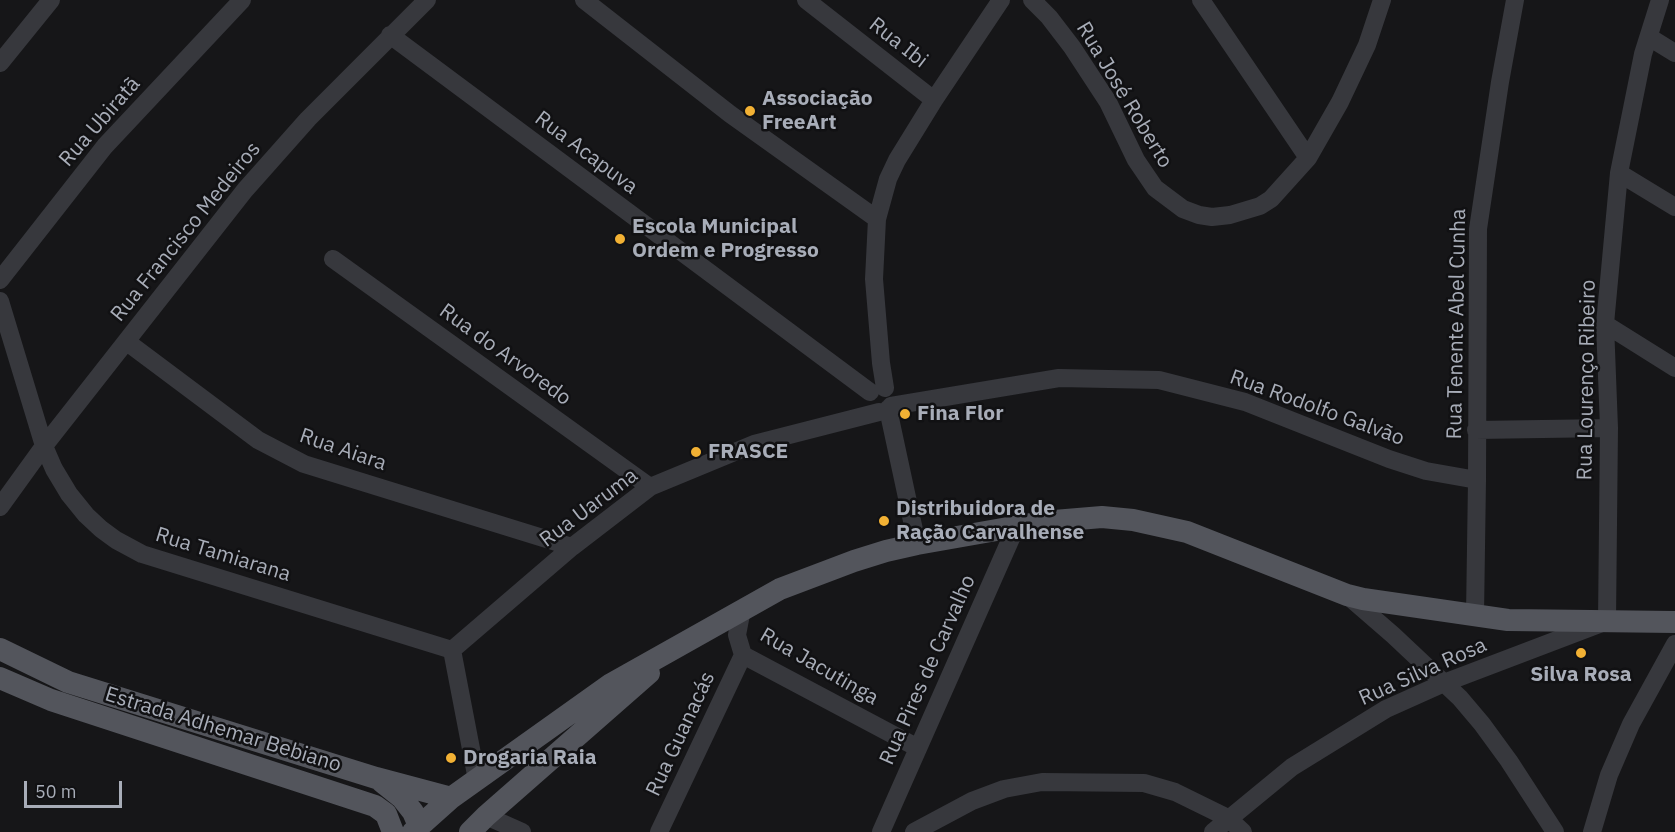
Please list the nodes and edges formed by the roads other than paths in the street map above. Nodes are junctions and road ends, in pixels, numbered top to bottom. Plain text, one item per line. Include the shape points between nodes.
1 (51, 0) edge
2 (242, 0) edge
3 (584, 0) edge
4 (806, 0) edge
5 (1001, 0) edge
6 (1032, 0) edge
7 (1201, 0) edge
8 (1382, 0) edge
9 (1515, 0) edge
10 (1660, 0) edge
11 (424, 1) edge
12 (390, 35) junction
13 (1649, 37) junction
14 (1675, 53) edge
15 (0, 63) edge
16 (934, 100) junction
17 (1308, 158) junction
18 (1619, 172) junction
19 (1675, 207) edge
20 (877, 219) junction
21 (333, 259) dead end
22 (0, 280) edge
23 (0, 301) edge
24 (1605, 324) junction
25 (127, 342) junction
26 (1675, 368) edge
27 (878, 390) junction
28 (886, 409) junction
29 (1609, 428) junction
30 (1476, 430) junction
31 (44, 446) junction
32 (1477, 480) junction
33 (650, 487) junction
34 (0, 507) edge
35 (1016, 527) junction
36 (917, 544) junction
37 (572, 547) junction
38 (1347, 595) junction
39 (742, 609) junction
40 (1474, 615) junction
41 (1607, 621) junction
42 (1675, 622) edge
43 (717, 623) junction
44 (737, 635) junction
45 (1675, 644) edge
46 (0, 649) edge
47 (452, 650) junction
48 (674, 650) junction
49 (743, 655) junction
50 (0, 678) edge
51 (1444, 683) junction
52 (918, 748) junction
53 (376, 778) junction
54 (477, 780) junction
55 (451, 798) junction
56 (486, 816) junction
57 (1228, 818) junction
58 (417, 830) edge
59 (393, 832) edge
60 (470, 832) edge
61 (522, 832) edge
62 (659, 832) edge
63 (881, 832) edge
64 (914, 832) edge
65 (1213, 832) edge
66 (1244, 832) edge
67 (1555, 832) edge
68 (1592, 832) edge

1 - 15 street
2 - 22 street, Rua Ubiratã via 105,146
3 - 20 street via 730,114
4 - 16 street, Rua Ibi
5 - 16 street
6 - 17 street, Rua José Roberto via 1072,47 1108,102 1148,179 1183,208 1212,217 1260,206
7 - 17 street
8 - 17 street, Rua José Roberto via 1367,45
9 - 30 street, Rua Tenente Abel Cunha via 1478,229
10 - 13 street, Rua Lourenço Ribeiro
11 - 12 street, Rua Francisco Medeiros
12 - 25 street, Rua Francisco Medeiros via 245,190
12 - 27 street, Rua Acapuva
13 - 14 street
13 - 18 street, Rua Lourenço Ribeiro
16 - 20 street via 897,160
18 - 19 street
18 - 24 street, Rua Lourenço Ribeiro
20 - 27 street via 874,279 881,363
21 - 33 street, Rua do Arvoredo
23 - 31 street, Rua Tamiarana
24 - 26 street
24 - 29 street, Rua Lourenço Ribeiro
25 - 31 street, Rua Francisco Medeiros
25 - 37 street, Rua Aiara via 258,440 304,464
27 - 28 street via 893,397
28 - 32 street, Rua Rodolfo Galvão via 1059,378 1159,380 1245,402 1426,471
28 - 33 street, Rua Uaruma via 754,444
28 - 36 street
29 - 30 street
29 - 41 street, Rua Lourenço Ribeiro
30 - 32 street, Rua Tenente Abel Cunha
31 - 34 street, Rua Francisco Medeiros
31 - 47 street, Rua Tamiarana via 54,469 86,516 116,540 142,554
32 - 40 street, Rua Tenente Abel Cunha
33 - 37 street, Rua Uaruma
35 - 36 main road
35 - 38 main road via 1102,517 1160,525 1211,540
35 - 52 street, Rua Pires de Carvalho
36 - 39 main road via 819,573
37 - 47 street, Rua Uaruma
38 - 40 main road
38 - 51 street
39 - 43 main road
39 - 44 street, Rua Jacutinga
40 - 41 main road via 1508,620
41 - 42 main road
41 - 51 street, Rua Silva Rosa
43 - 44 street, Rua Jacutinga
43 - 48 main road
44 - 49 street, Rua Jacutinga
45 - 68 street via 1631,724
46 - 53 main road, Estrada Adhemar Bebiano via 68,682
47 - 54 street
48 - 54 main road via 611,684
48 - 56 main road
49 - 52 street, Rua Jacutinga
49 - 62 street, Rua Guanacás
50 - 59 main road, Estrada Adhemar Bebiano via 51,700 375,806 386,814
51 - 57 street, Rua Silva Rosa via 1386,709 1292,767
51 - 67 street via 1482,724
52 - 63 street, Rua Pires de Carvalho
53 - 55 main road, Estrada Adhemar Bebiano
53 - 58 main road via 402,798 413,812
54 - 55 main road
55 - 58 main road
56 - 60 main road
56 - 61 street
57 - 64 street via 1175,792 1144,783 1042,782 982,797
57 - 65 street, Rua Silva Rosa
57 - 66 street

